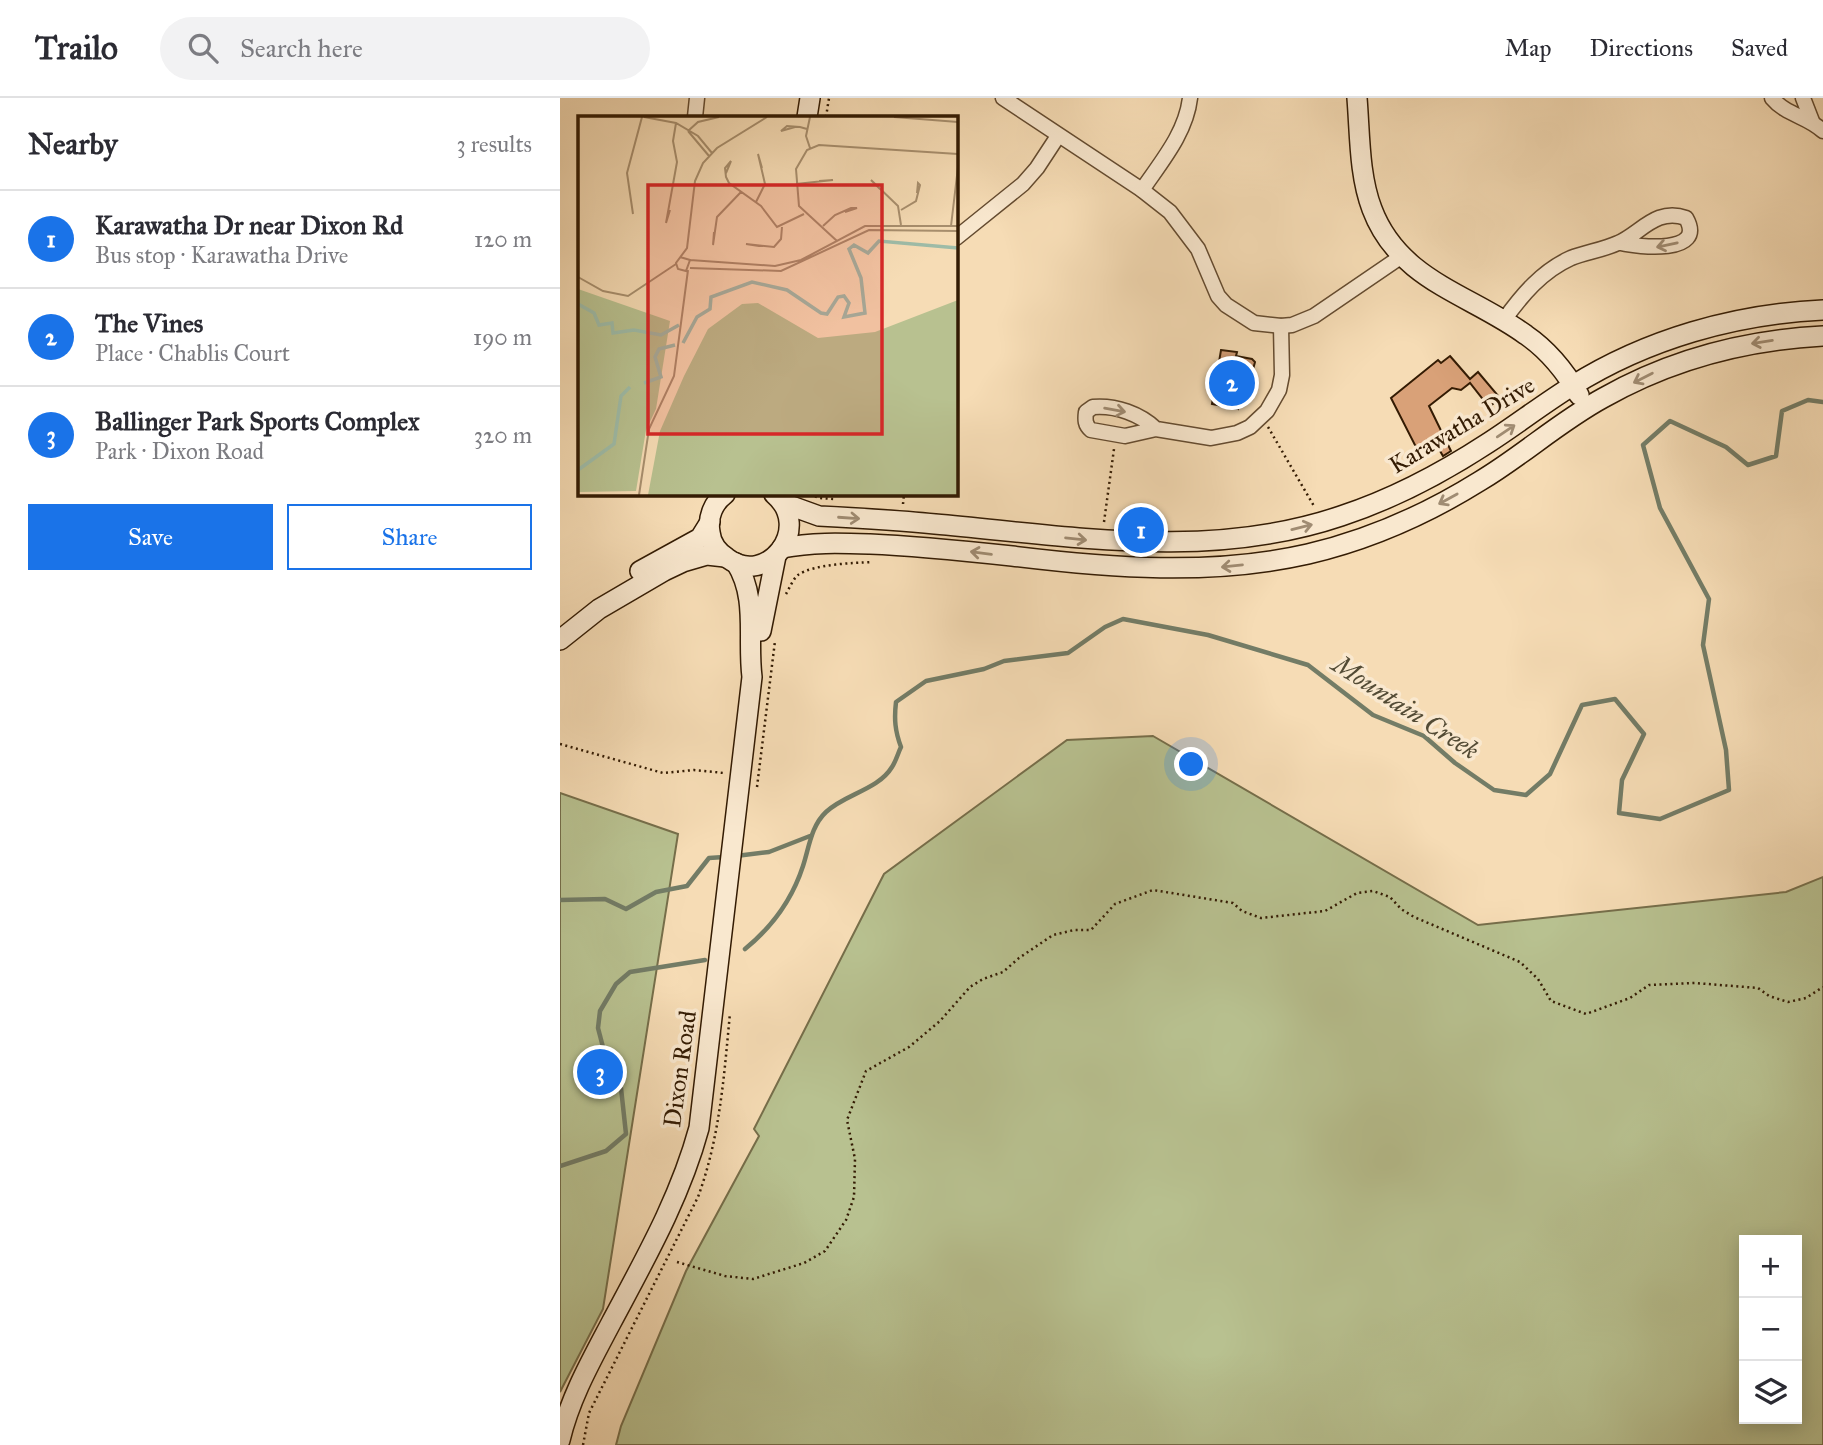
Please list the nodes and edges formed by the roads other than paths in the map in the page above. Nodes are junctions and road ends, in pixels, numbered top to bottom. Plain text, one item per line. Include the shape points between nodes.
1 (697, 98) edge
2 (810, 98) edge
3 (1003, 98) edge
4 (1190, 98) edge
5 (1357, 98) edge
6 (1772, 98) edge
7 (1803, 98) edge
8 (695, 116) edge
9 (807, 116) edge
10 (1818, 126) edge
11 (1058, 136) junction
12 (1142, 190) junction
13 (957, 237) edge
14 (1621, 243) dead end
15 (1402, 256) junction
16 (1823, 310) edge
17 (1504, 320) junction
18 (1280, 326) junction
19 (1823, 336) edge
20 (1573, 385) junction
21 (1587, 407) junction
22 (1156, 429) dead end
23 (724, 495) edge
24 (778, 496) edge
25 (710, 522) junction
26 (779, 552) junction
27 (730, 560) junction
28 (599, 610) junction
29 (560, 640) edge
30 (752, 677) junction
31 (560, 1440) edge

1 - 8 street
2 - 9 main road
3 - 11 street
4 - 12 street via 1181,131
5 - 15 main road via 1367,194 1379,226
6 - 10 street via 1781,109
7 - 10 street
11 - 12 street
11 - 13 street via 1023,184
12 - 18 street via 1190,236 1226,305 1254,323
14 - 17 street via 1570,259 1549,271 1530,286
15 - 17 main road via 1429,280
15 - 18 street via 1314,316
16 - 20 main road, Karawatha Drive via 1759,316 1675,337
17 - 20 main road via 1550,355
18 - 22 street via 1282,375 1273,402 1261,418 1223,437
19 -> 21 main road via 1753,343 1702,356 1654,372
20 - 21 main road
24 -> 20 main road, Karawatha Drive via 819,516 1086,540 1149,544 1246,538 1340,517 1419,484
21 -> 26 main road via 1480,481 1424,512 1350,541 1275,560 1182,568 820,542
23 - 25 main road via 714,506
24 - 26 main road, Dixon Road via 789,516 790,530
25 - 27 main road, Dixon Road via 713,543
25 - 28 main road via 700,538 639,571 611,593
26 - 27 main road via 755,565
26 - 30 main road, Dixon Road
27 - 28 main road via 707,555 683,562
27 - 30 main road, Dixon Road via 744,576 752,612
28 - 29 main road
30 - 31 main road, Dixon Road via 704,1095 691,1157 670,1212 577,1387

